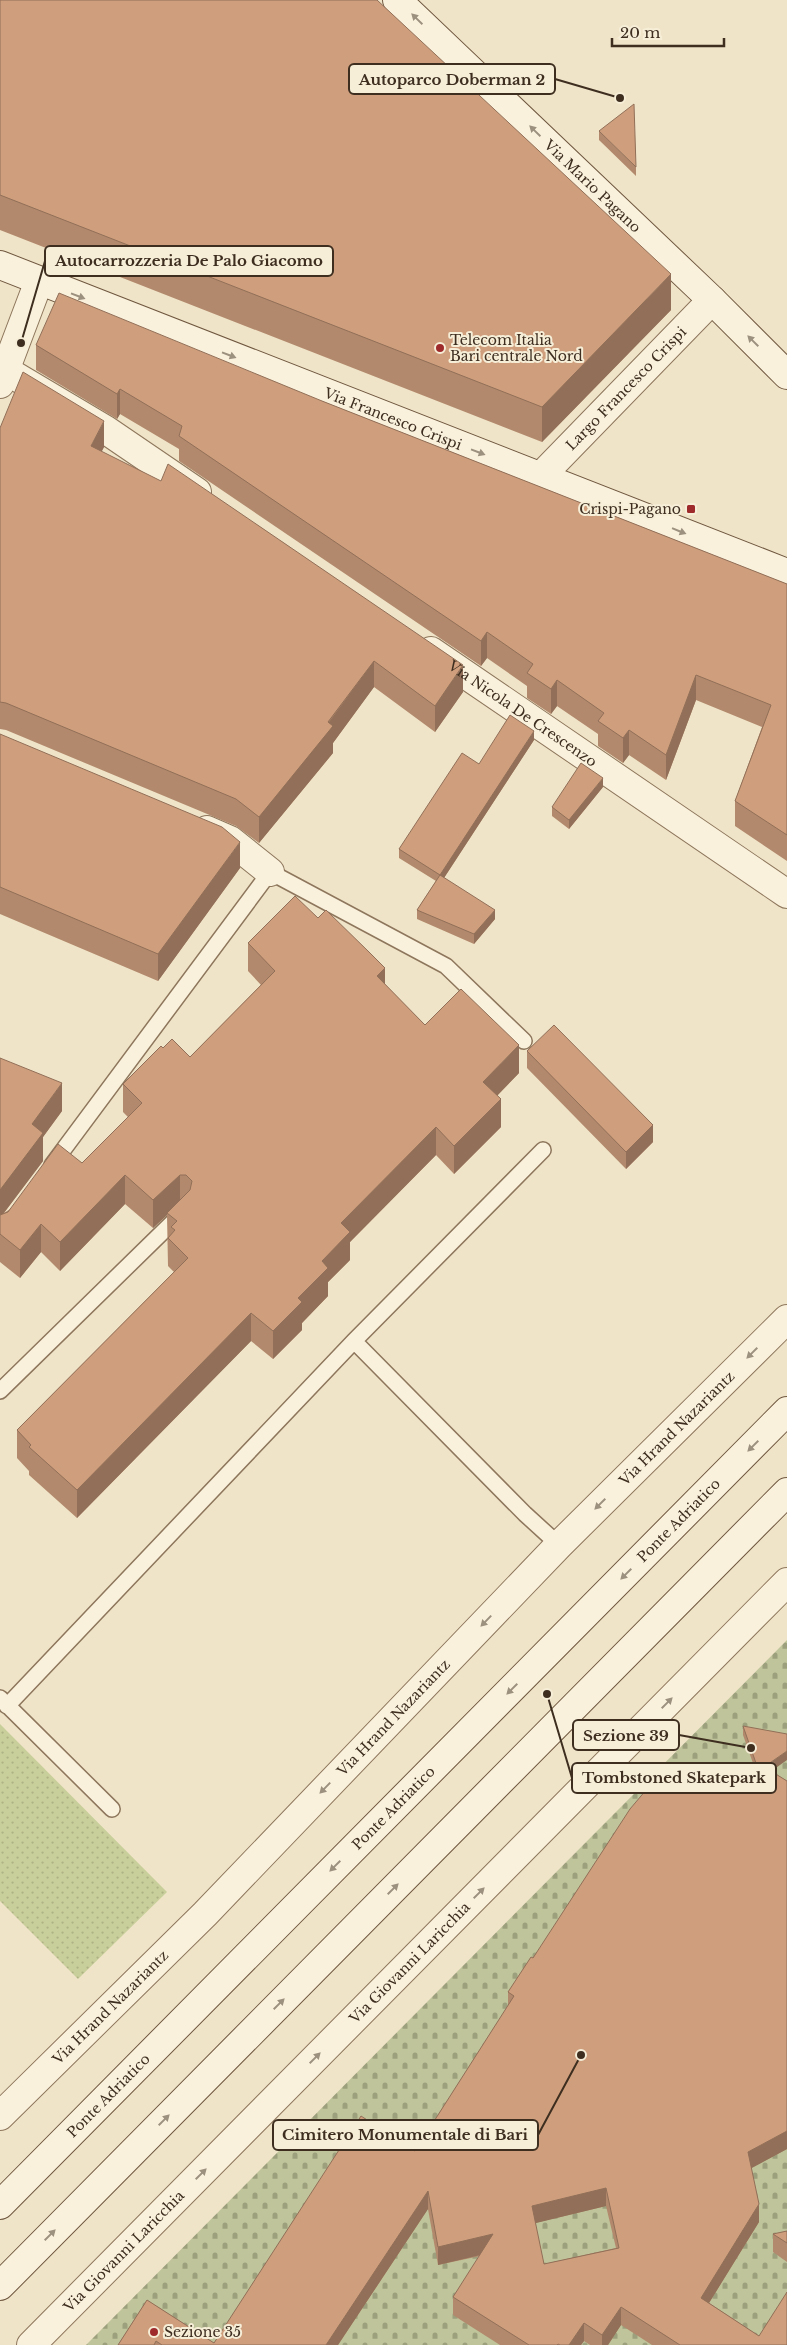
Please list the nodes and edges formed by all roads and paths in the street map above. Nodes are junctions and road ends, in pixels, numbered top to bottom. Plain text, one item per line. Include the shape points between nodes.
1 (397, 0) edge
2 (0, 265) edge
3 (38, 281) junction
4 (712, 300) junction
5 (2, 373) edge
6 (787, 375) edge
7 (541, 476) junction
8 (220, 508) edge
9 (787, 574) edge
10 (408, 635) edge
11 (184, 820) edge
12 (270, 872) junction
13 (787, 894) edge
14 (524, 1041) dead end
15 (543, 1150) dead end
16 (41, 1179) edge
17 (183, 1212) edge
18 (784, 1325) edge
19 (354, 1341) junction
20 (0, 1391) edge
21 (787, 1411) edge
22 (787, 1492) edge
23 (559, 1544) junction
24 (787, 1582) edge
25 (4, 1702) edge
26 (112, 1808) dead end
27 (0, 2116) edge
28 (0, 2205) edge
29 (8, 2278) edge
30 (31, 2345) edge

4 -> 1 main road, Via Mario Pagano
2 - 3 main road, Via Francesco Crispi
3 - 5 main road
3 -> 7 main road, Via Francesco Crispi
6 -> 4 main road, Via Mario Pagano
4 - 7 main road, Largo Francesco Crispi
5 - 8 main road via 106,430
7 -> 9 main road, Via Francesco Crispi
10 - 13 main road, Via Nicola De Crescenzo
11 - 12 main road via 230,840
12 - 14 lane via 446,966
12 - 16 lane
15 - 19 lane
17 - 20 lane
18 -> 23 main road, Via Hrand Nazariantz
19 - 23 lane via 525,1514
19 - 25 lane
21 -> 28 main road, Ponte Adriatico
29 -> 22 main road
23 -> 27 main road, Via Hrand Nazariantz via 205,1914
30 -> 24 main road, Via Giovanni Laricchia
25 - 26 lane

